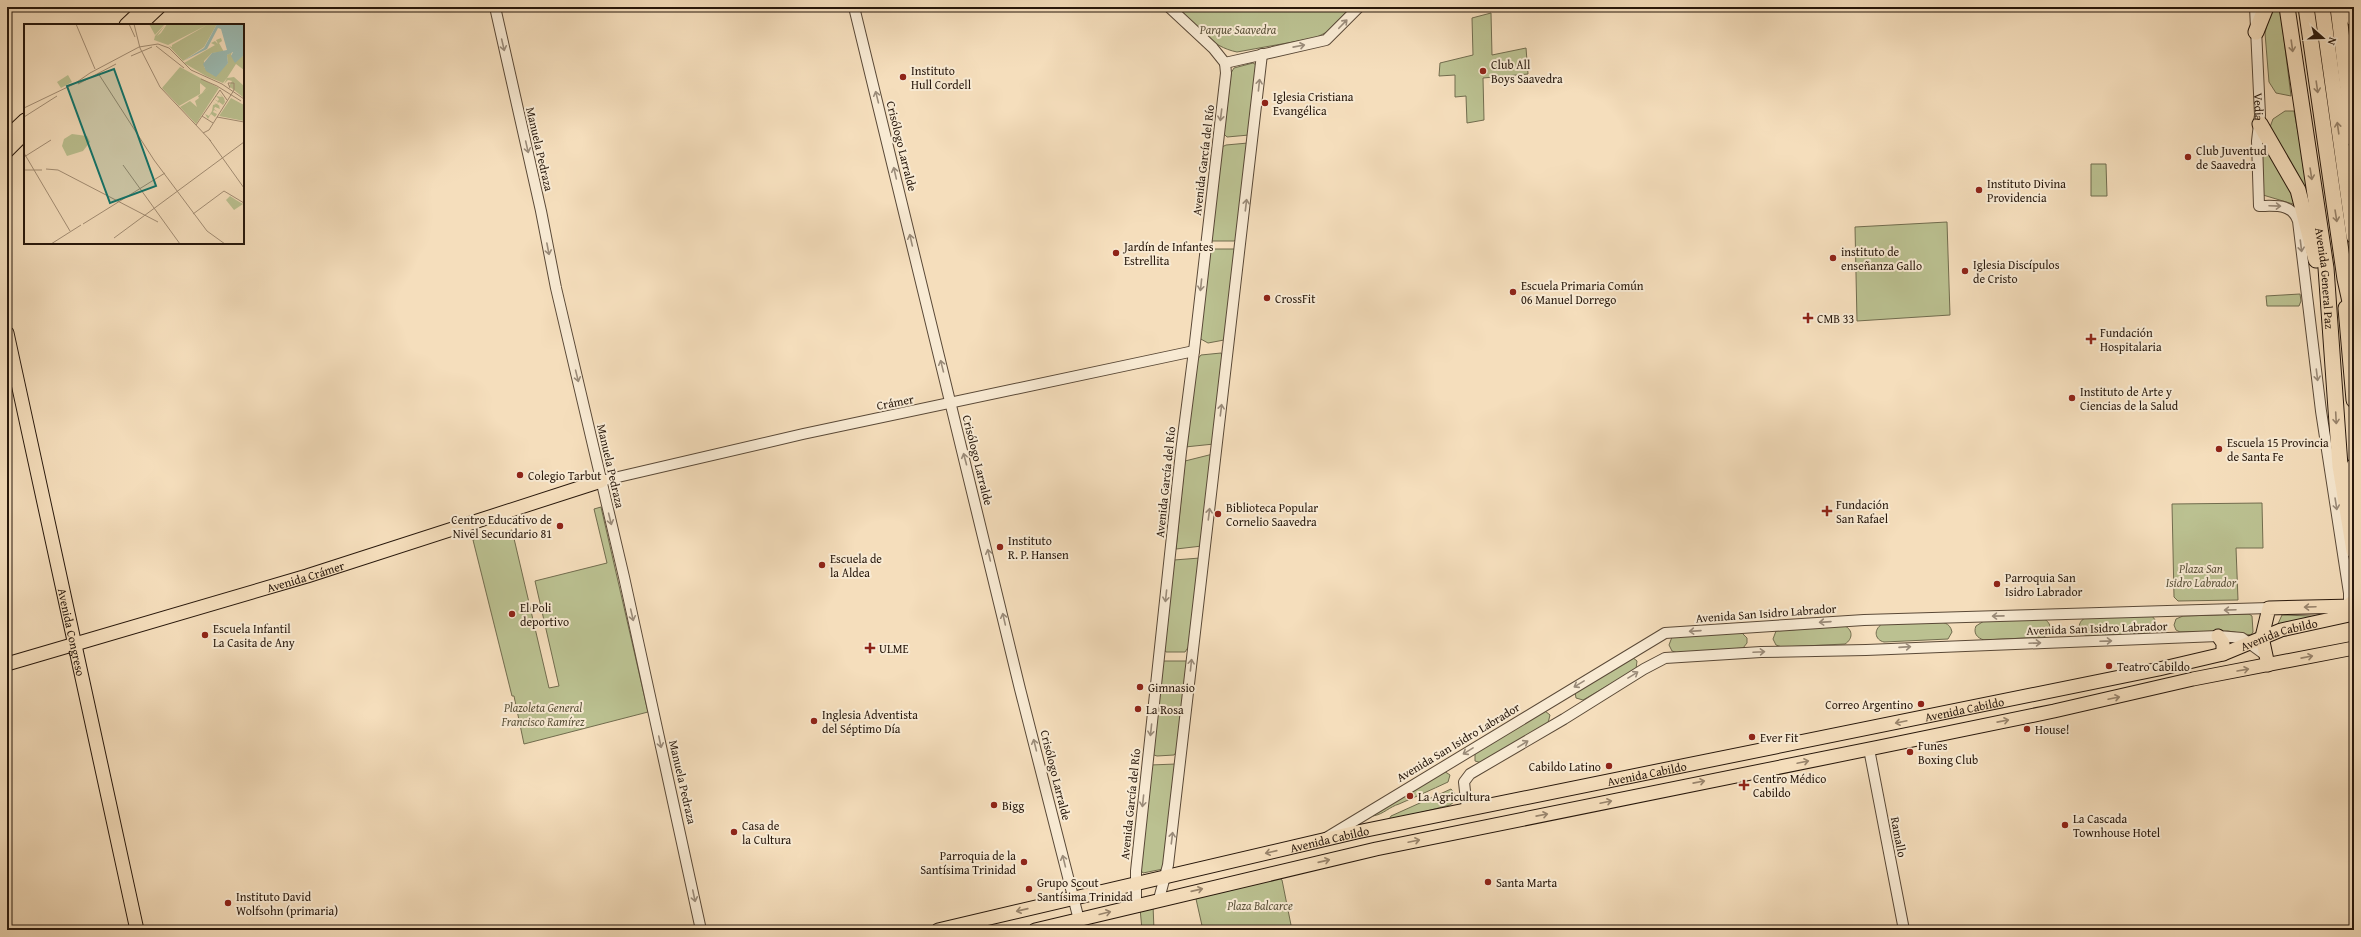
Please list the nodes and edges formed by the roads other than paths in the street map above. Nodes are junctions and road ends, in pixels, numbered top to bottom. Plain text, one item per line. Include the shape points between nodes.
1 (145, 7) edge
2 (159, 7) edge
3 (495, 7) edge
4 (854, 7) edge
5 (1169, 7) edge
6 (1358, 7) edge
7 (2255, 7) edge
8 (2266, 7) edge
9 (2287, 7) edge
10 (2306, 7) edge
11 (2322, 7) edge
12 (2338, 7) edge
13 (2352, 7) edge
14 (2354, 19) edge
15 (127, 24) edge
16 (141, 24) edge
17 (2256, 32) junction
18 (1262, 54) junction
19 (1225, 62) junction
20 (24, 121) edge
21 (2260, 124) junction
22 (24, 134) edge
23 (7, 137) edge
24 (2354, 139) edge
25 (7, 151) edge
26 (2291, 210) joint
27 (2354, 236) edge
28 (2345, 279) junction
29 (2354, 320) edge
30 (7, 333) edge
31 (1194, 351) junction
32 (2332, 351) junction
33 (2353, 381) edge
34 (2354, 400) edge
35 (951, 404) junction
36 (2354, 466) edge
37 (601, 481) junction
38 (2354, 496) edge
39 (2354, 550) edge
40 (2353, 607) edge
41 (2269, 608) junction
42 (2218, 636) junction
43 (2257, 640) junction
44 (74, 645) junction
45 (2352, 650) edge
46 (2223, 654) junction
47 (2266, 660) junction
48 (7, 664) edge
49 (1869, 749) junction
50 (1467, 809) junction
51 (1322, 840) junction
52 (1166, 876) junction
53 (1135, 884) junction
54 (1074, 898) junction
55 (1159, 899) junction
56 (1136, 905) junction
57 (1079, 920) junction
58 (137, 930) edge
59 (702, 930) edge
60 (938, 930) edge
61 (1035, 930) edge
62 (1904, 930) edge

1 - 15 main road
2 - 16 main road
3 -> 37 street, Manuela Pedraza
35 -> 4 street, Crisólogo Larralde
5 - 19 street
18 -> 6 street via 1326,40
7 - 17 street, Vedia
8 - 17 highway
9 -> 32 highway, Avenida General Paz via 2326,268
10 -> 28 highway, Avenida General Paz
27 -> 11 highway
12 - 24 highway
13 - 14 highway
17 - 21 street, Vedia
18 - 19 street
52 -> 18 street via 1242,243
19 -> 31 street, Avenida García del Río via 1226,73
20 - 23 main road
21 -> 26 street, Vedia via 2257,141 2258,206 2285,207
21 - 32 highway via 2303,202
22 - 25 main road
26 -> 40 street, Avenida General Paz via 2298,221 2321,411
28 - 29 highway, Avenida General Paz
28 - 33 highway
30 - 44 main road, Avenida Congreso
31 - 35 street, Crámer
31 -> 53 street, Avenida García del Río via 1180,452
32 -> 39 highway, Avenida General Paz via 2340,466
33 - 34 highway
35 - 37 street, Crámer via 803,434
54 -> 35 street, Crisólogo Larralde
36 - 38 highway
37 - 44 main road, Avenida Crámer via 307,576
37 -> 59 street, Manuela Pedraza
40 -> 41 main road, Avenida Cabildo
40 - 43 main road, Avenida Cabildo
41 - 43 main road
41 -> 51 street, Avenida San Isidro Labrador via 1864,620 1665,633
42 - 43 street, Avenida San Isidro Labrador
42 - 46 main road via 2223,643
50 -> 42 street, Avenida San Isidro Labrador via 1464,782 1470,774 1665,658 1761,652
43 - 46 main road, Avenida Cabildo
43 - 47 main road
44 - 48 main road, Avenida Crámer
44 - 58 main road, Avenida Congreso
47 -> 45 main road, Avenida Cabildo
46 -> 50 main road, Avenida Cabildo
49 -> 47 main road, Avenida Cabildo via 2054,711
55 -> 49 main road, Avenida Cabildo via 1372,850
49 - 62 street, Ramallo
50 - 51 main road, Avenida Cabildo
51 -> 52 main road, Avenida Cabildo
52 - 53 main road, Avenida Cabildo
52 - 55 street
53 - 54 main road, Avenida Cabildo
53 - 56 street, Avenida García del Río
54 - 57 street, Crisólogo Larralde
54 -> 60 main road, Avenida Cabildo
55 - 56 main road, Avenida Cabildo
57 -> 56 main road, Avenida Cabildo
57 - 61 main road, Avenida Cabildo

